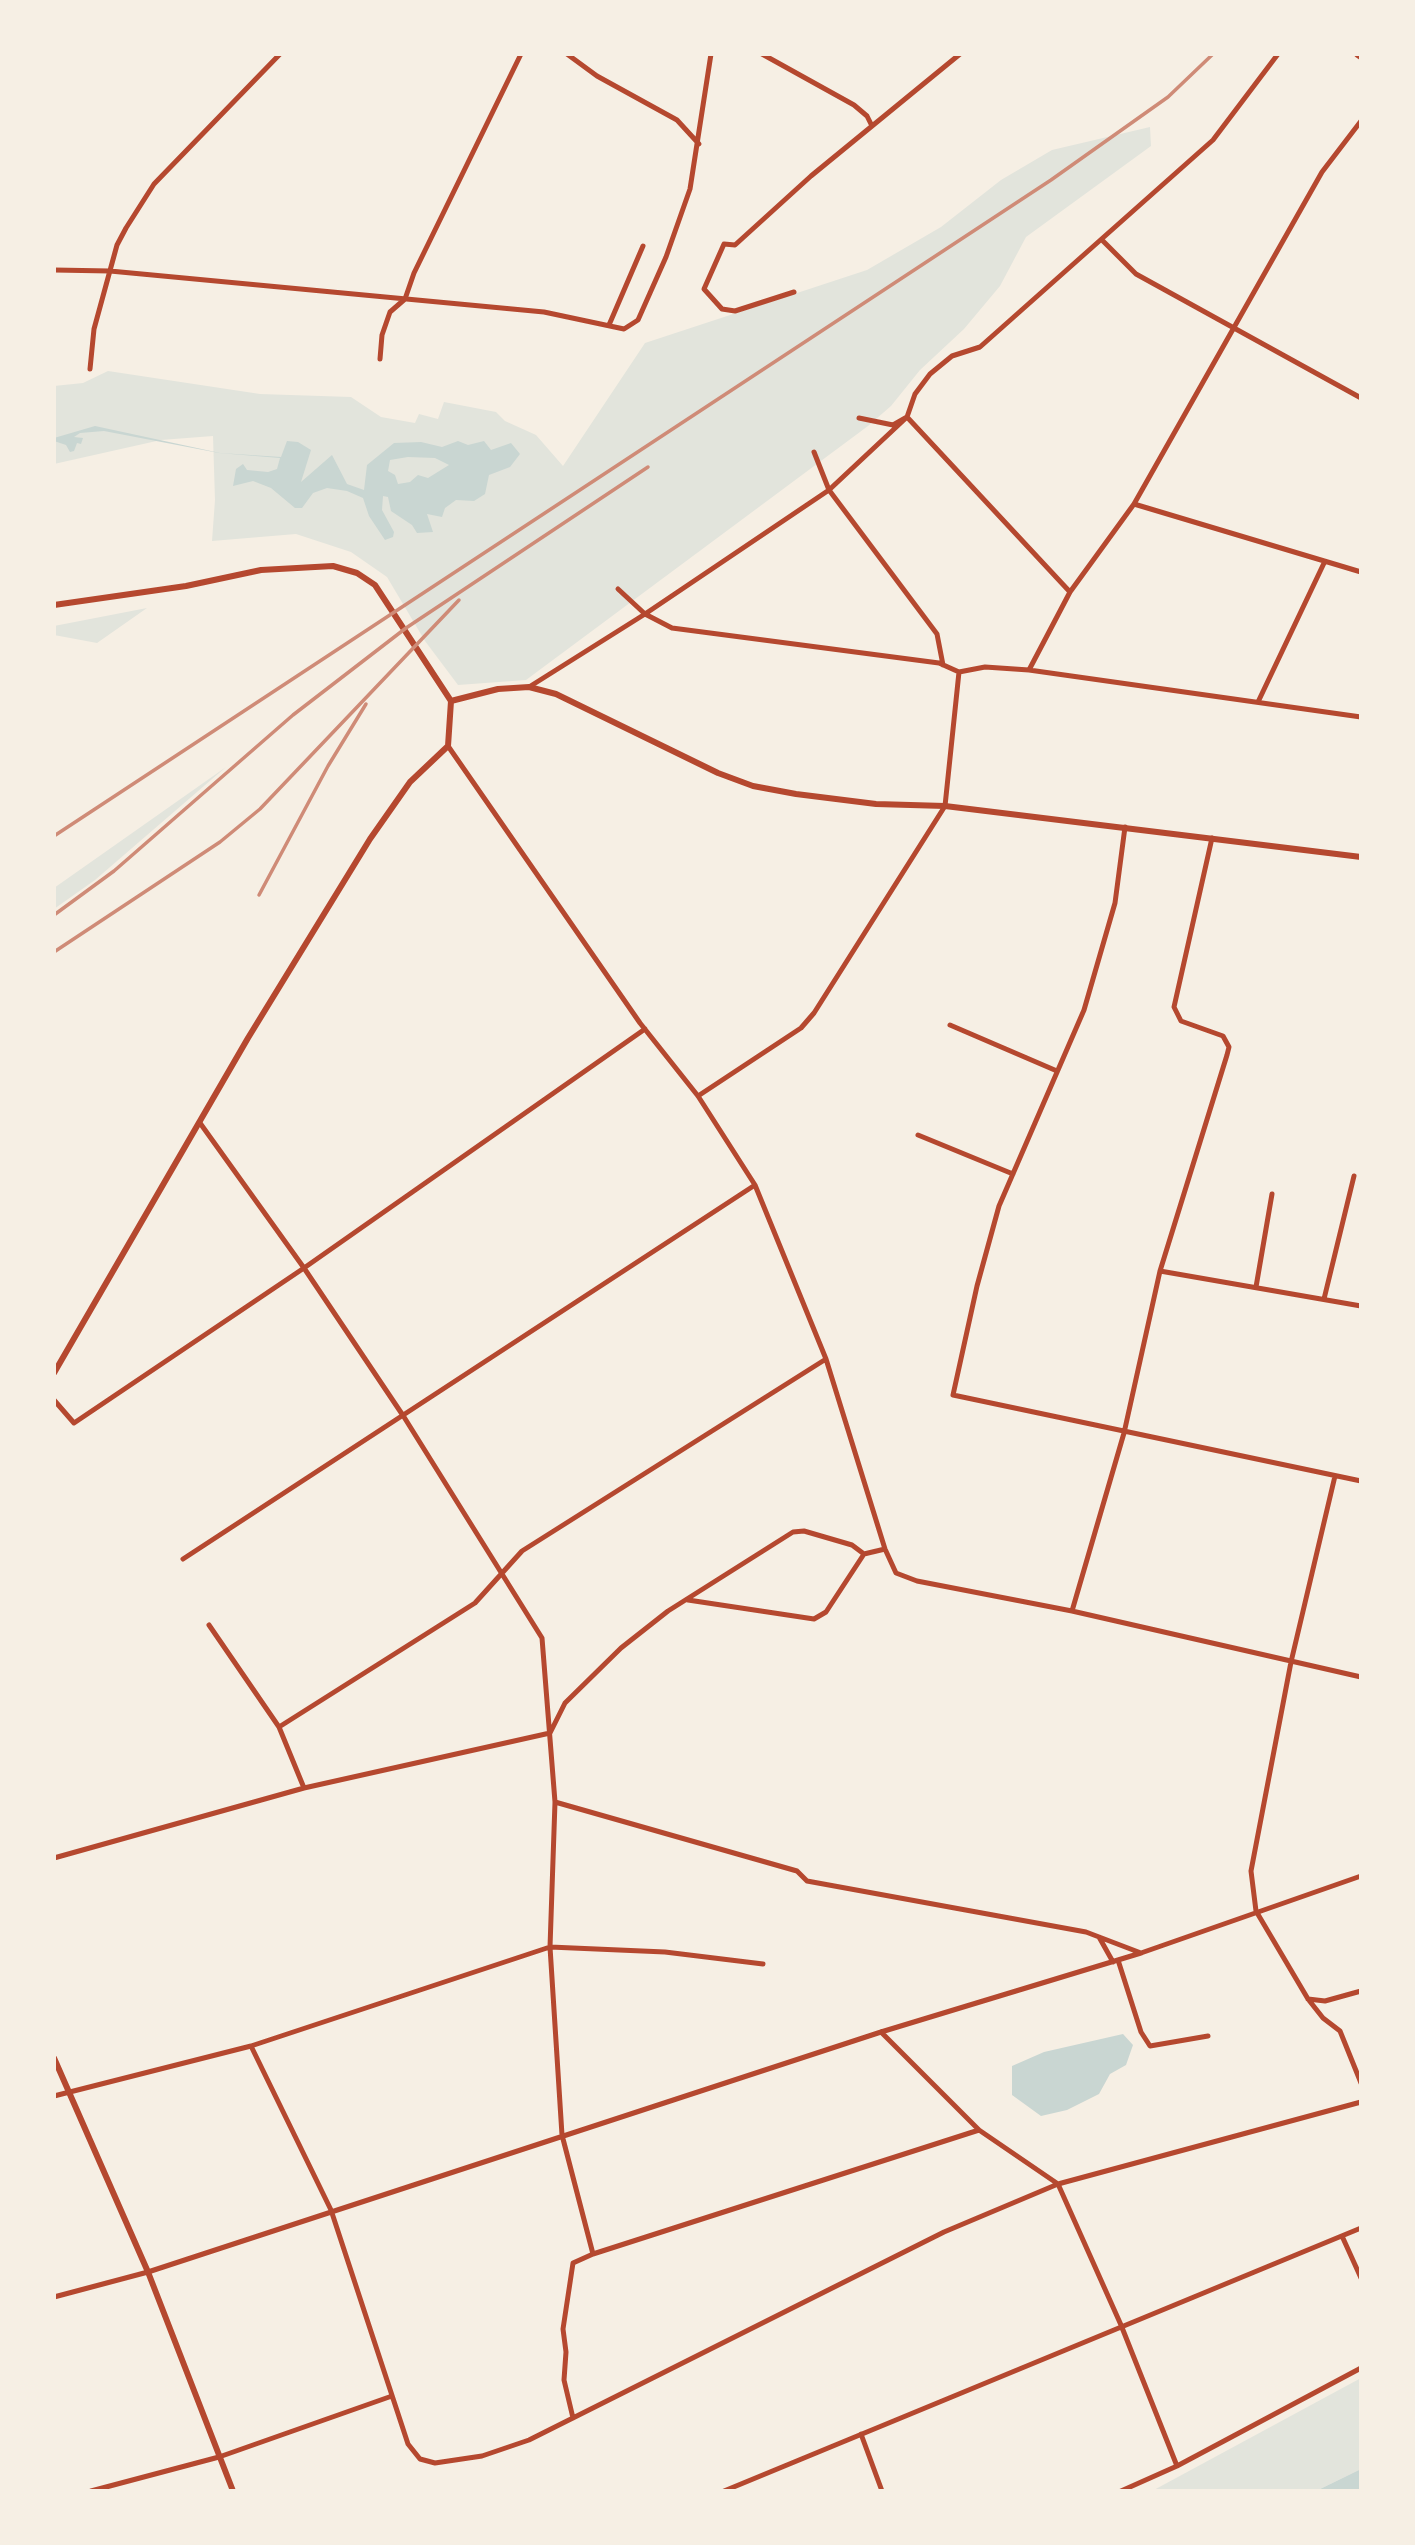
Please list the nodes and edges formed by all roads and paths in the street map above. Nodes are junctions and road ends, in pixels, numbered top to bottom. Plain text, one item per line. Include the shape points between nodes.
1 (279, 54) edge
2 (521, 54) edge
3 (567, 54) edge
4 (711, 54) edge
5 (762, 54) edge
6 (960, 54) edge
7 (1278, 54) edge
8 (1361, 121) edge
9 (872, 126) junction
10 (699, 144) junction
11 (1103, 241) junction
12 (643, 246) dead end
13 (54, 270) edge
14 (110, 271) junction
15 (794, 292) dead end
16 (405, 299) junction
17 (609, 325) junction
18 (1233, 326) junction
19 (380, 359) dead end
20 (90, 369) dead end
21 (1361, 398) edge
22 (907, 417) junction
23 (859, 418) dead end
24 (814, 452) dead end
25 (829, 490) junction
26 (1134, 503) junction
27 (1325, 561) junction
28 (1361, 572) edge
29 (618, 589) dead end
30 (1070, 592) junction
31 (54, 605) edge
32 (645, 614) junction
33 (943, 665) junction
34 (1029, 670) junction
35 (959, 672) junction
36 (529, 687) junction
37 (451, 701) junction
38 (1258, 702) junction
39 (1361, 717) edge
40 (448, 746) junction
41 (946, 806) junction
42 (1125, 827) junction
43 (1212, 838) junction
44 (1361, 857) edge
45 (950, 1025) dead end
46 (645, 1029) junction
47 (1057, 1071) junction
48 (698, 1096) junction
49 (200, 1123) junction
50 (918, 1135) dead end
51 (1013, 1174) junction
52 (1354, 1176) dead end
53 (755, 1185) junction
54 (1272, 1194) dead end
55 (304, 1268) junction
56 (1160, 1270) junction
57 (1256, 1287) junction
58 (1324, 1299) junction
59 (1361, 1306) edge
60 (825, 1359) junction
61 (54, 1373) edge
62 (54, 1400) edge
63 (404, 1418) junction
64 (1124, 1433) junction
65 (1335, 1476) junction
66 (1361, 1481) edge
67 (885, 1549) junction
68 (864, 1554) junction
69 (183, 1559) dead end
70 (501, 1572) junction
71 (688, 1600) junction
72 (1072, 1611) junction
73 (209, 1625) dead end
74 (1291, 1662) junction
75 (1361, 1676) edge
76 (279, 1727) junction
77 (550, 1733) junction
78 (304, 1788) junction
79 (555, 1802) junction
80 (54, 1858) edge
81 (1361, 1875) edge
82 (1256, 1911) junction
83 (1099, 1937) junction
84 (550, 1947) junction
85 (1140, 1953) junction
86 (1115, 1961) junction
87 (763, 1964) dead end
88 (1361, 1992) edge
89 (1308, 1999) junction
90 (881, 2032) junction
91 (1208, 2036) dead end
92 (251, 2046) junction
93 (54, 2058) edge
94 (1361, 2083) edge
95 (68, 2092) junction
96 (54, 2096) edge
97 (1361, 2102) edge
98 (979, 2130) junction
99 (562, 2135) junction
100 (1058, 2184) junction
101 (331, 2210) junction
102 (1361, 2228) edge
103 (1342, 2236) junction
104 (593, 2254) junction
105 (148, 2272) junction
106 (1361, 2278) edge
107 (54, 2297) edge
108 (1121, 2325) junction
109 (1361, 2368) edge
110 (392, 2396) junction
111 (573, 2418) junction
112 (861, 2434) junction
113 (219, 2456) junction
114 (1177, 2466) junction
115 (91, 2491) edge
116 (233, 2491) edge
117 (724, 2491) edge
118 (882, 2491) edge
119 (1121, 2491) edge

1 - 14 street via 154,184 117,245
2 - 16 street
3 - 10 street via 677,120
4 - 10 street
5 - 9 street via 854,105
6 - 9 street
7 - 11 street via 1213,140
8 - 18 street via 1322,172
9 - 15 street via 735,245 724,244 704,289 722,309 735,311
10 - 17 street via 690,189 638,320 624,328
11 - 18 street via 1136,274
11 - 22 street via 980,348 952,356 930,374 915,394
12 - 17 street
13 - 14 street
14 - 16 street
14 - 20 street via 94,329
16 - 17 street via 544,312
16 - 19 street via 390,312
18 - 21 street
18 - 26 street
22 - 23 street via 893,425
22 - 25 street
22 - 30 street
24 - 25 street
25 - 32 street
25 - 33 street via 937,634
26 - 27 street
26 - 30 street
27 - 28 street
27 - 38 street
29 - 32 street
30 - 34 street
31 - 37 street via 261,570 333,566 358,573 375,585
32 - 33 street via 672,628
32 - 36 street
33 - 35 street
34 - 35 street via 985,667
34 - 38 street
35 - 41 street
36 - 37 street via 498,689
36 - 41 street via 556,694 753,786 876,804
37 - 40 street
38 - 39 street
40 - 46 street
40 - 49 street via 410,782 387,814
41 - 42 street
41 - 48 street via 814,1013 800,1028
42 - 43 street
42 - 47 street via 1115,903 1084,1010
43 - 44 street
43 - 56 street via 1174,1007 1181,1021 1223,1036 1229,1046
45 - 47 street
46 - 48 street
46 - 55 street
47 - 51 street
48 - 53 street
49 - 55 street
49 - 61 street
50 - 51 street
51 - 64 street via 999,1206 977,1286 953,1395
52 - 58 street
53 - 60 street
53 - 63 street
54 - 57 street
55 - 62 street via 74,1423
55 - 63 street
56 - 57 street
56 - 64 street
57 - 58 street
58 - 59 street
60 - 67 street
60 - 70 street via 522,1551
63 - 69 street
63 - 70 street
64 - 65 street
64 - 72 street
65 - 66 street
65 - 74 street
67 - 68 street
67 - 72 street via 896,1573 917,1581
68 - 71 street via 852,1545 793,1532
68 - 71 street via 826,1612 814,1619
70 - 76 street via 475,1603
70 - 77 street via 542,1638
71 - 77 street via 668,1611 592,1675 565,1703
72 - 74 street
73 - 76 street
74 - 75 street
74 - 82 street via 1251,1871
76 - 78 street
77 - 78 street
77 - 79 street
78 - 80 street
79 - 83 street via 797,1871 807,1881
79 - 84 street
81 - 82 street
82 - 85 street
82 - 89 street
83 - 85 street
83 - 86 street
84 - 87 street via 665,1952
84 - 92 street
84 - 99 street
85 - 86 street
86 - 90 street
86 - 91 street via 1150,2046
88 - 89 street via 1325,2001
89 - 94 street via 1340,2031
90 - 98 street
90 - 99 street
92 - 95 street
92 - 101 street
93 - 95 street
95 - 96 street
95 - 105 street
97 - 100 street
98 - 100 street
98 - 104 street
99 - 101 street
99 - 104 street
100 - 108 street
100 - 111 street via 944,2232
101 - 105 street
101 - 110 street
102 - 103 street
103 - 106 street
103 - 108 street
104 - 111 street via 573,2263 563,2329 564,2380
105 - 107 street
105 - 113 street
108 - 112 street
108 - 114 street
109 - 114 street
110 - 111 street via 408,2444 420,2459 443,2462 530,2440
110 - 113 street
112 - 117 street
112 - 118 street
113 - 115 street
113 - 116 street
114 - 119 street

